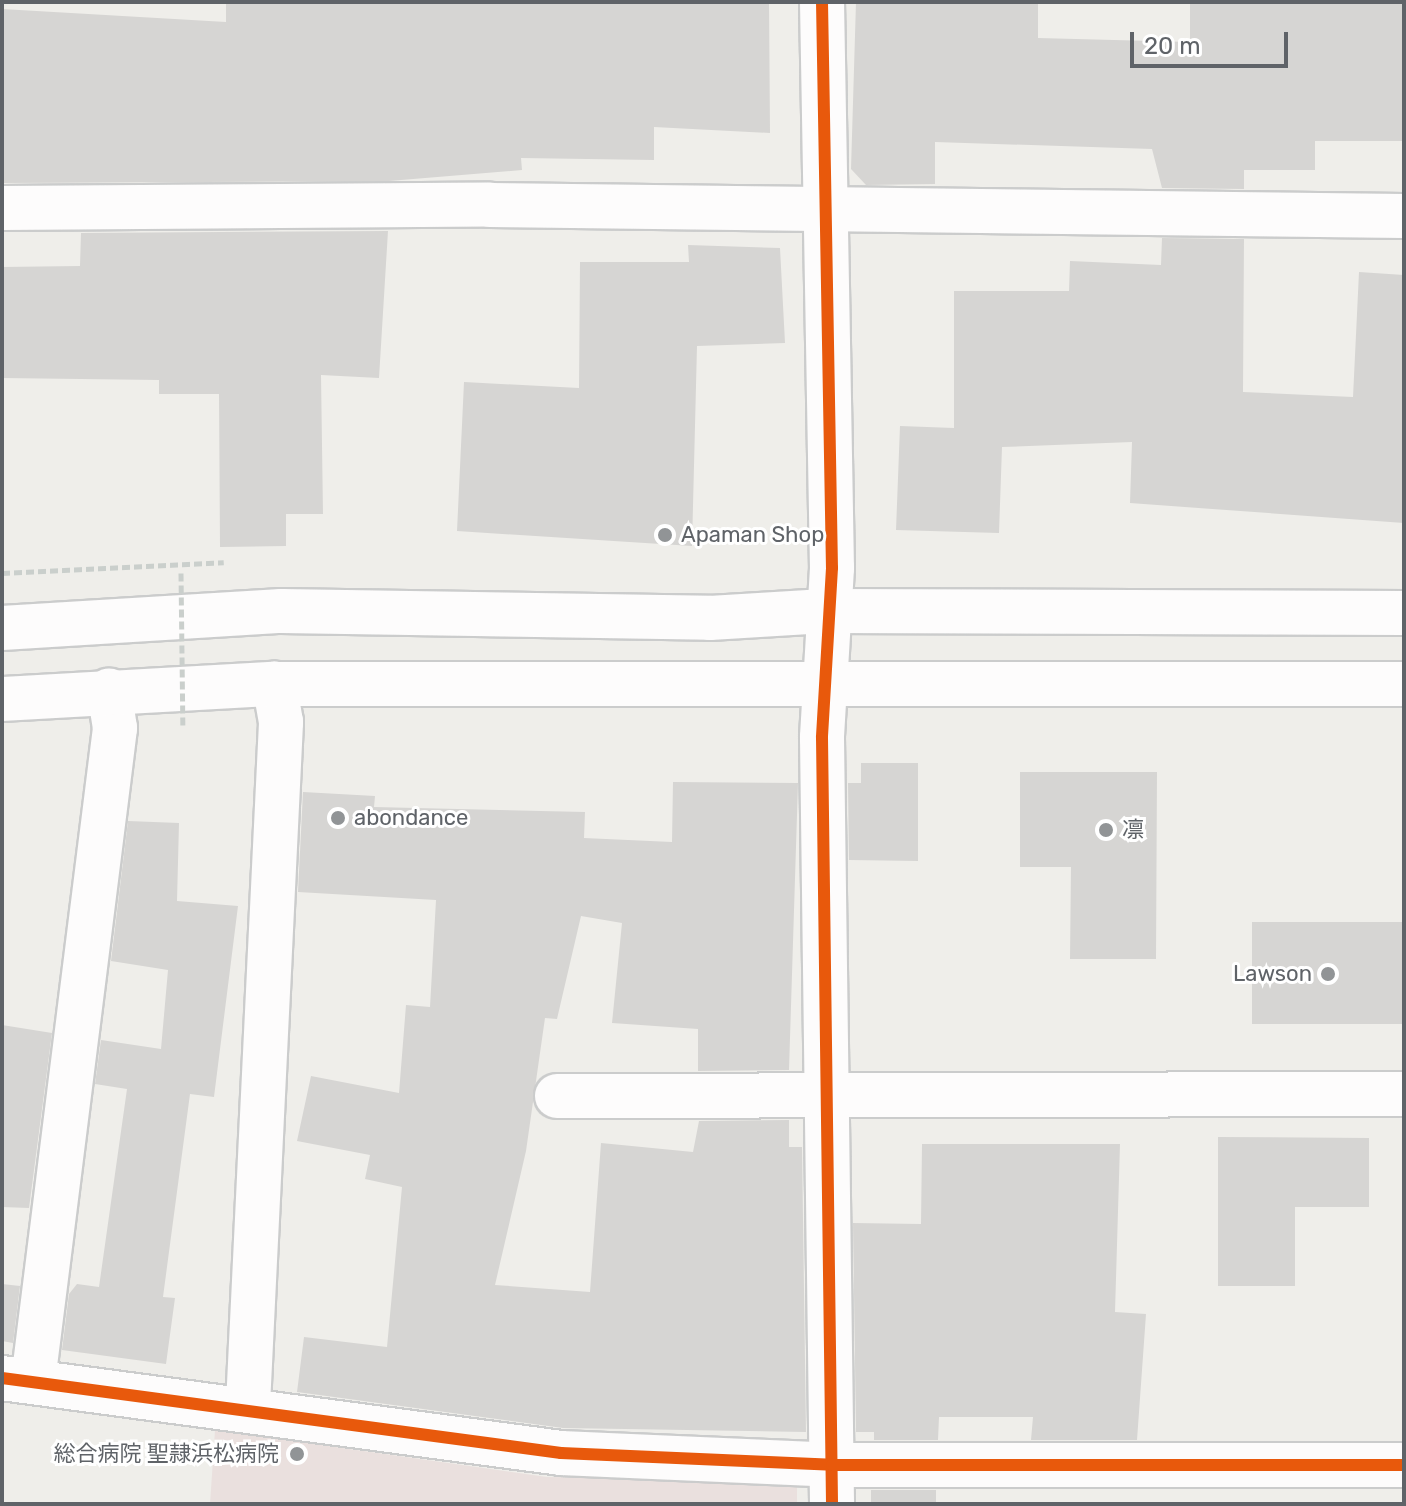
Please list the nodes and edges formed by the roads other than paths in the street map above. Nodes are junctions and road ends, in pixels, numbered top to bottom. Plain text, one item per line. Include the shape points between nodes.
1 (822, 2) edge
2 (2, 208) edge
3 (823, 212) junction
4 (1404, 216) edge
5 (825, 611) junction
6 (1404, 613) edge
7 (2, 628) edge
8 (274, 684) junction
9 (1404, 684) edge
10 (823, 686) junction
11 (109, 690) junction
12 (2, 699) edge
13 (1404, 1094) edge
14 (557, 1096) dead end
15 (827, 1098) junction
16 (18, 1380) edge
17 (248, 1405) junction
18 (1404, 1465) edge
19 (832, 1484) edge

1 - 3 street
2 - 3 street via 490,205
3 - 4 street
3 - 5 street via 832,568
5 - 6 street
5 - 7 street via 710,618 281,611
5 - 10 street
8 - 10 street
8 - 11 street
8 - 17 street via 281,722
9 - 10 street
10 - 15 street
11 - 12 street
11 - 16 street via 115,728
13 - 15 street
14 - 15 street
15 - 19 street
16 - 17 street
17 - 19 street via 561,1453
18 - 19 street

